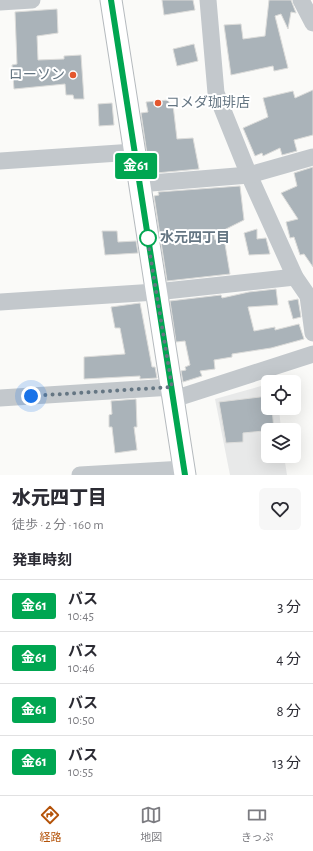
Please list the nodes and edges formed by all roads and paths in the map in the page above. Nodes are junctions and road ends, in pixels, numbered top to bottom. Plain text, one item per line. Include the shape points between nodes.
1 (32, 0) edge
2 (111, 0) edge
3 (208, 0) edge
4 (301, 0) edge
5 (0, 2) edge
6 (313, 23) edge
7 (134, 152) junction
8 (313, 157) edge
9 (0, 161) edge
10 (249, 174) junction
11 (139, 184) junction
12 (295, 277) junction
13 (156, 292) junction
14 (0, 302) edge
15 (313, 333) edge
16 (313, 354) edge
17 (173, 393) junction
18 (0, 398) edge
19 (185, 472) edge
20 (80, 475) edge

1 - 5 street
2 - 7 main road
3 - 10 street via 216,93
4 - 6 street
7 - 9 street
7 - 11 main road
8 - 10 street
10 - 11 street
10 - 12 street
11 - 13 main road
12 - 13 street
12 - 15 street via 308,296
13 - 14 street
13 - 17 main road
16 - 17 street
17 - 18 street
17 - 19 main road
19 - 20 street

